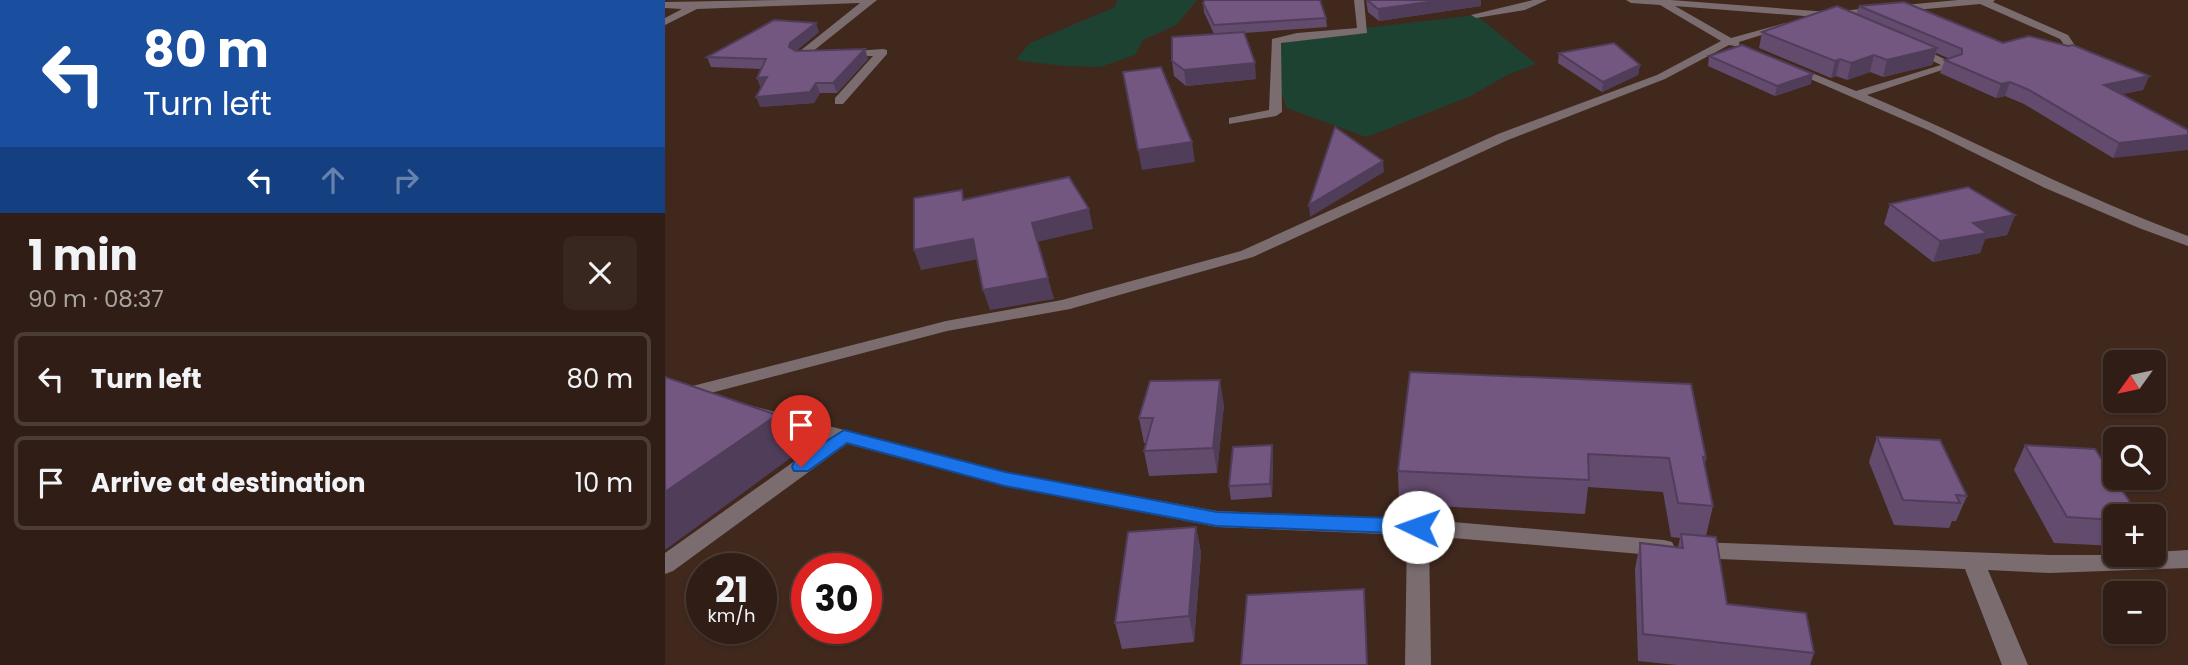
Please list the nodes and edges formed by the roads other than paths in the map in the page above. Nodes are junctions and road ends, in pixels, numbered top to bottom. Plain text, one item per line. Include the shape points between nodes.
1 (871, 0) edge
2 (1359, 0) edge
3 (1542, 0) edge
4 (1631, 0) edge
5 (1768, 0) edge
6 (1986, 1) edge
7 (1665, 2) edge
8 (1915, 3) edge
9 (665, 5) edge
10 (694, 6) junction
11 (1781, 10) junction
12 (1476, 15) dead end
13 (1831, 15) junction
14 (665, 22) edge
15 (1856, 24) edge
16 (1727, 42) junction
17 (1904, 45) edge
18 (2071, 47) edge
19 (1752, 52) edge
20 (1778, 63) edge
21 (1854, 95) junction
22 (839, 101) dead end
23 (1233, 121) dead end
24 (2188, 240) edge
25 (688, 393) junction
26 (665, 399) edge
27 (844, 436) junction
28 (1418, 527) junction
29 (2188, 559) edge
30 (1973, 562) junction
31 (665, 565) edge
32 (1418, 665) edge
33 (2015, 665) edge

1 - 10 street
1 - 22 street via 801,55 883,52
2 - 23 street via 1363,31 1276,41 1276,112
3 - 12 street
4 - 7 street
5 - 11 street
6 - 8 street
6 - 18 street via 2064,37
7 - 11 street
7 - 16 street
8 - 13 street
9 - 10 street
10 - 14 street
11 - 13 street
13 - 15 street
13 - 16 street
16 - 19 street
16 - 25 street via 1661,77 1503,137 1247,254 1064,305 946,326
17 - 21 street via 1951,65
20 - 21 street
21 - 24 street via 1935,128 2050,185
25 - 26 street
25 - 27 street
27 - 28 street via 1005,479 1217,519
27 - 31 street
28 - 30 street via 1702,551
28 - 32 street
29 - 30 street via 2050,565
30 - 33 street

